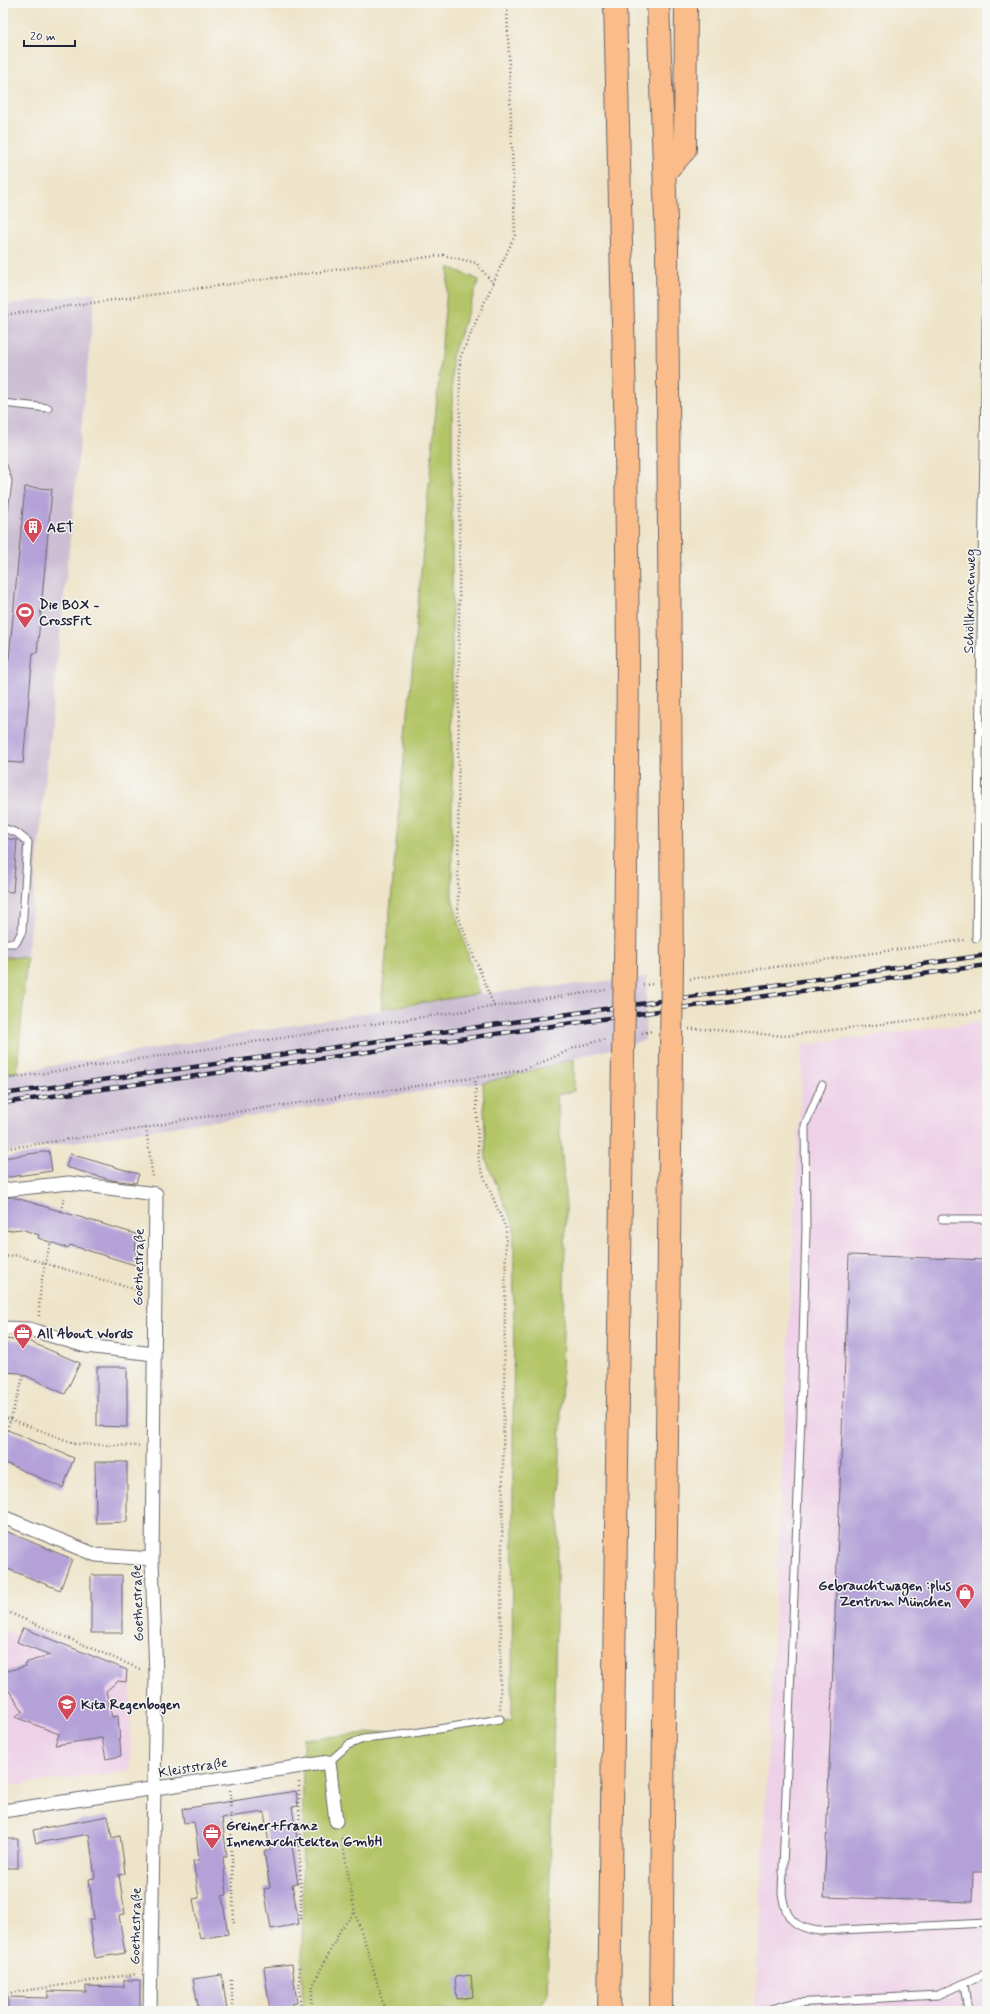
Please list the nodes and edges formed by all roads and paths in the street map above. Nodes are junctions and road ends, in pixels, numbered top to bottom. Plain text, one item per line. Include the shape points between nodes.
1 (507, 3) edge
2 (603, 3) edge
3 (615, 3) edge
4 (658, 3) edge
5 (686, 3) edge
6 (616, 91) junction
7 (665, 172) junction
8 (987, 265) edge
9 (493, 284) junction
10 (3, 315) edge
11 (3, 403) edge
12 (48, 408) dead end
13 (3, 466) edge
14 (3, 518) edge
15 (3, 828) edge
16 (976, 938) joint
17 (3, 943) edge
18 (678, 971) junction
19 (660, 983) dead end
20 (636, 986) dead end
21 (612, 990) dead end
22 (494, 1006) junction
23 (987, 1011) edge
24 (681, 1030) dead end
25 (658, 1031) dead end
26 (637, 1033) dead end
27 (610, 1038) dead end
28 (475, 1078) junction
29 (3, 1079) edge
30 (822, 1085) dead end
31 (146, 1128) junction
32 (3, 1149) edge
33 (3, 1190) edge
34 (156, 1194) junction
35 (942, 1219) dead end
36 (987, 1219) edge
37 (51, 1242) dead end
38 (3, 1257) edge
39 (45, 1262) junction
40 (154, 1294) junction
41 (3, 1328) edge
42 (39, 1333) junction
43 (154, 1354) junction
44 (24, 1376) dead end
45 (3, 1418) edge
46 (10, 1419) junction
47 (7, 1430) dead end
48 (152, 1446) junction
49 (3, 1517) edge
50 (152, 1559) junction
51 (3, 1610) edge
52 (156, 1677) junction
53 (500, 1719) joint
54 (329, 1762) junction
55 (299, 1767) junction
56 (230, 1778) junction
57 (154, 1790) junction
58 (3, 1811) edge
59 (336, 1821) joint
60 (355, 1913) junction
61 (300, 1920) dead end
62 (987, 1923) edge
63 (234, 1924) dead end
64 (299, 1967) dead end
65 (151, 1972) junction
66 (987, 1973) edge
67 (231, 1980) dead end
68 (964, 1985) junction
69 (3, 1994) edge
70 (150, 2011) edge
71 (232, 2011) edge
72 (300, 2011) edge
73 (311, 2011) edge
74 (385, 2011) edge
75 (609, 2011) edge
76 (660, 2011) edge
77 (764, 2011) edge
78 (968, 2011) edge

1 - 9 path via 515,235
2 - 6 highway
3 - 6 highway
4 - 7 highway
5 - 7 highway via 685,150
6 - 75 highway, bridge via 626,442 628,630
7 - 18 highway
8 - 16 lane, Schöllkrinnenweg
9 - 10 path via 476,263 444,255
9 - 22 path via 460,358 458,916
11 - 12 lane
13 - 14 lane via 8,481
15 - 17 lane via 17,833 28,842 22,931 16,943
16 - 18 path
18 - 76 highway, bridge via 671,1052
19 - 20 path
21 - 22 path
22 - 29 path
23 - 24 path via 791,1035 704,1029
25 - 26 path
27 - 28 path via 576,1047 522,1070
28 - 31 path via 188,1119
28 - 53 path via 479,1164 506,1229
30 - 62 lane via 805,1125 806,1229 802,1386 783,1906 797,1925 819,1931
31 - 32 path
31 - 34 path
33 - 34 street via 69,1183
34 - 40 street, Goethestraße
35 - 36 lane
37 - 39 path
38 - 39 path via 16,1255
39 - 40 path
39 - 42 path via 39,1294
40 - 43 street, Goethestraße
41 - 42 street via 29,1329
42 - 43 street via 86,1346
43 - 48 street, Goethestraße
44 - 46 path
45 - 46 path
46 - 47 path
46 - 48 path via 76,1444
48 - 50 street, Goethestraße
49 - 50 street via 96,1555
50 - 52 street, Goethestraße
51 - 52 path
52 - 57 street, Goethestraße
53 - 54 lane via 363,1739 348,1745
54 - 55 street, Kleiststraße
54 - 59 street
55 - 56 street, Kleiststraße
55 - 61 path
56 - 57 street, Kleiststraße
56 - 63 path
57 - 58 street, Kleiststraße
57 - 65 street, Goethestraße
59 - 60 path via 339,1823
60 - 73 path via 341,1929 313,1985
60 - 74 path
64 - 72 path
65 - 69 path
65 - 70 street, Goethestraße
66 - 68 lane
67 - 71 path
68 - 77 lane via 938,1995 793,2004
68 - 78 lane

